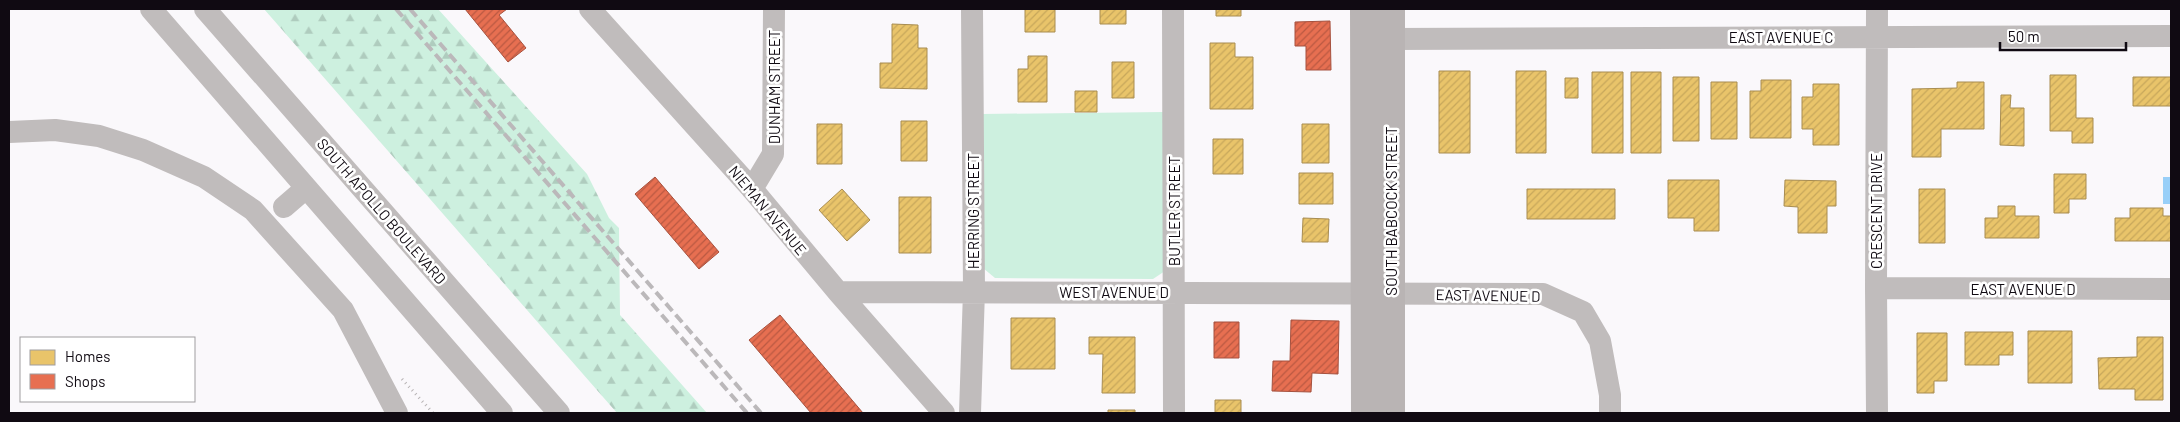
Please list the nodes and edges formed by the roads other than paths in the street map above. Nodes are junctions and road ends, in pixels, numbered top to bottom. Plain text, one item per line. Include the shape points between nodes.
1 (151, 9) edge
2 (205, 9) edge
3 (590, 9) edge
4 (774, 9) edge
5 (972, 9) edge
6 (1173, 9) edge
7 (1364, 9) edge
8 (1391, 9) edge
9 (1877, 9) edge
10 (2171, 36) edge
11 (1877, 37) junction
12 (1392, 39) junction
13 (9, 132) edge
14 (306, 188) junction
15 (752, 189) junction
16 (284, 207) dead end
17 (1876, 288) junction
18 (2171, 289) edge
19 (974, 291) junction
20 (838, 292) junction
21 (1174, 292) junction
22 (1378, 294) junction
23 (397, 413) edge
24 (502, 413) edge
25 (559, 413) edge
26 (944, 413) edge
27 (970, 413) edge
28 (1174, 413) edge
29 (1365, 413) edge
30 (1390, 413) edge
31 (1610, 413) edge
32 (1877, 413) edge

1 - 14 street
2 - 25 street, SOUTH APOLLO BOULEVARD
3 - 15 street, NIEMAN AVENUE
4 - 15 street, DUNHAM STREET via 773,154
5 - 19 street, HERRING STREET
6 - 21 street, BUTLER STREET
7 - 22 main road, SOUTH BABCOCK STREET
8 - 12 main road, SOUTH BABCOCK STREET
9 - 11 street, CRESCENT DRIVE
10 - 11 street, EAST AVENUE C
11 - 12 street, EAST AVENUE C
11 - 17 street, CRESCENT DRIVE
12 - 22 main road, SOUTH BABCOCK STREET
13 - 23 street via 55,130 99,136 143,150 204,177 253,210 343,310
14 - 16 street
14 - 24 street
15 - 20 street, NIEMAN AVENUE
17 - 18 street, EAST AVENUE D
17 - 32 street, CRESCENT DRIVE
19 - 20 street, WEST AVENUE D
19 - 21 street, WEST AVENUE D
19 - 27 street, HERRING STREET
20 - 26 street, NIEMAN AVENUE
21 - 22 street, WEST AVENUE D
21 - 28 street, BUTLER STREET
22 - 29 main road, SOUTH BABCOCK STREET
22 - 30 main road, SOUTH BABCOCK STREET
22 - 31 street, EAST AVENUE D via 1543,294 1583,312 1600,341

